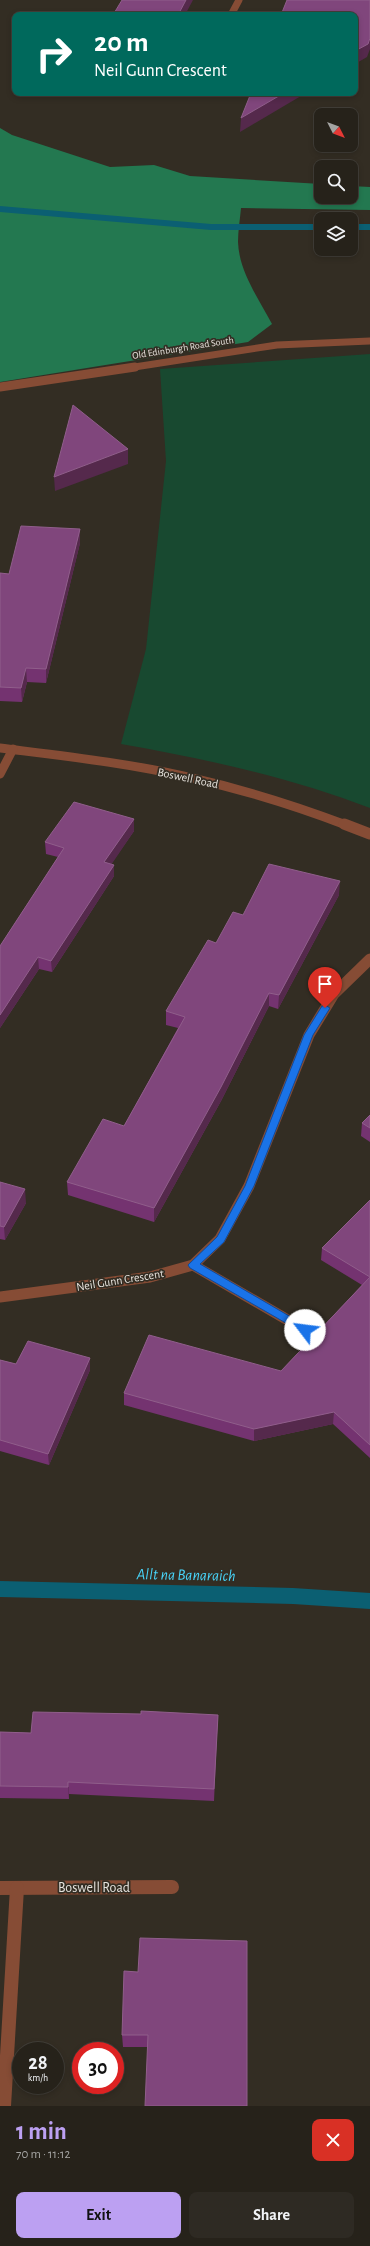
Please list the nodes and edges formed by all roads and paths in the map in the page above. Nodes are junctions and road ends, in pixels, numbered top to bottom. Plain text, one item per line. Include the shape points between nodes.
1 (239, 0) edge
2 (233, 12) edge
3 (370, 341) edge
4 (0, 387) edge
5 (0, 748) edge
6 (13, 750) junction
7 (0, 774) edge
8 (370, 834) edge
9 (370, 959) edge
10 (193, 1265) junction
11 (0, 1297) edge
12 (305, 1330) dead end
13 (172, 1887) dead end
14 (0, 1888) edge
15 (17, 1888) junction
16 (4, 2106) edge

1 - 2 street
3 - 4 street, Old Edinburgh Road South via 276,345
5 - 6 street, Boswell Road
6 - 7 street
6 - 8 street, Boswell Road via 128,766 218,784 306,810
9 - 10 street, Neil Gunn Crescent via 334,994 309,1035 249,1186 220,1240
10 - 11 street, Neil Gunn Crescent via 150,1277
10 - 12 street
13 - 15 street, Boswell Road
14 - 15 street, Boswell Road
15 - 16 street

